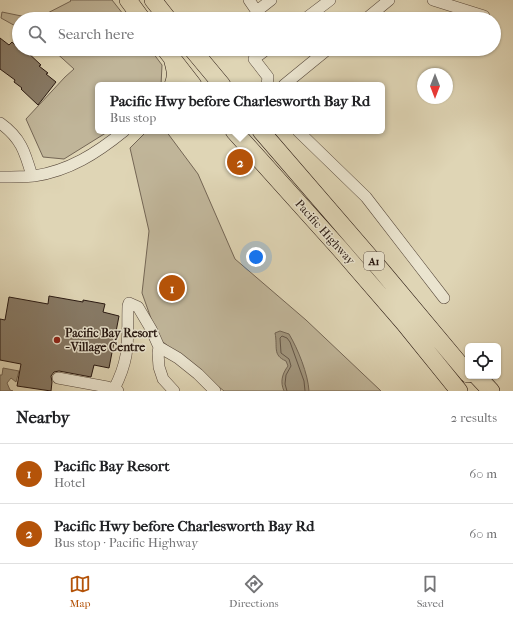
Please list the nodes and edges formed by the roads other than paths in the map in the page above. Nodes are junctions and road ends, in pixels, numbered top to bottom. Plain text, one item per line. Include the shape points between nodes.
1 (128, 0) edge
2 (153, 0) edge
3 (249, 0) edge
4 (271, 0) edge
5 (330, 0) edge
6 (389, 0) edge
7 (433, 0) edge
8 (137, 12) edge
9 (162, 12) edge
10 (257, 12) edge
11 (261, 12) edge
12 (314, 12) edge
13 (375, 12) edge
14 (471, 12) edge
15 (175, 56) edge
16 (198, 56) edge
17 (258, 56) edge
18 (319, 56) edge
19 (188, 82) edge
20 (220, 82) edge
21 (267, 82) edge
22 (288, 82) edge
23 (0, 123) edge
24 (120, 134) edge
25 (237, 134) edge
26 (253, 134) edge
27 (264, 134) edge
28 (301, 134) edge
29 (282, 155) junction
30 (32, 176) junction
31 (0, 177) edge
32 (444, 298) dead end
33 (159, 346) junction
34 (465, 368) edge
35 (58, 378) dead end
36 (473, 379) edge
37 (476, 379) edge
38 (116, 390) edge
39 (174, 391) edge
40 (215, 391) edge
41 (459, 391) edge
42 (481, 391) edge
43 (491, 391) edge

1 - 8 highway
2 - 9 highway
3 - 10 street
4 - 11 street
5 - 12 street
6 - 13 street
7 - 14 street
15 - 19 highway
16 - 20 highway
17 - 21 street via 254,59 268,77
18 - 22 street
23 - 30 street via 10,130 20,143
24 - 30 street via 101,149 72,165 51,173
25 - 41 highway, Pacific Highway / A1 via 340,249
26 - 29 highway
27 - 29 highway, Pacific Highway / A1
28 - 32 street via 366,197
29 - 34 highway, Pacific Highway / A1
30 - 31 street
33 - 38 street via 138,307 129,303 127,354
33 - 39 street via 159,367 163,379
33 - 40 street via 198,374
35 - 38 street
36 - 42 highway, Pacific Highway / A1
37 - 43 highway

